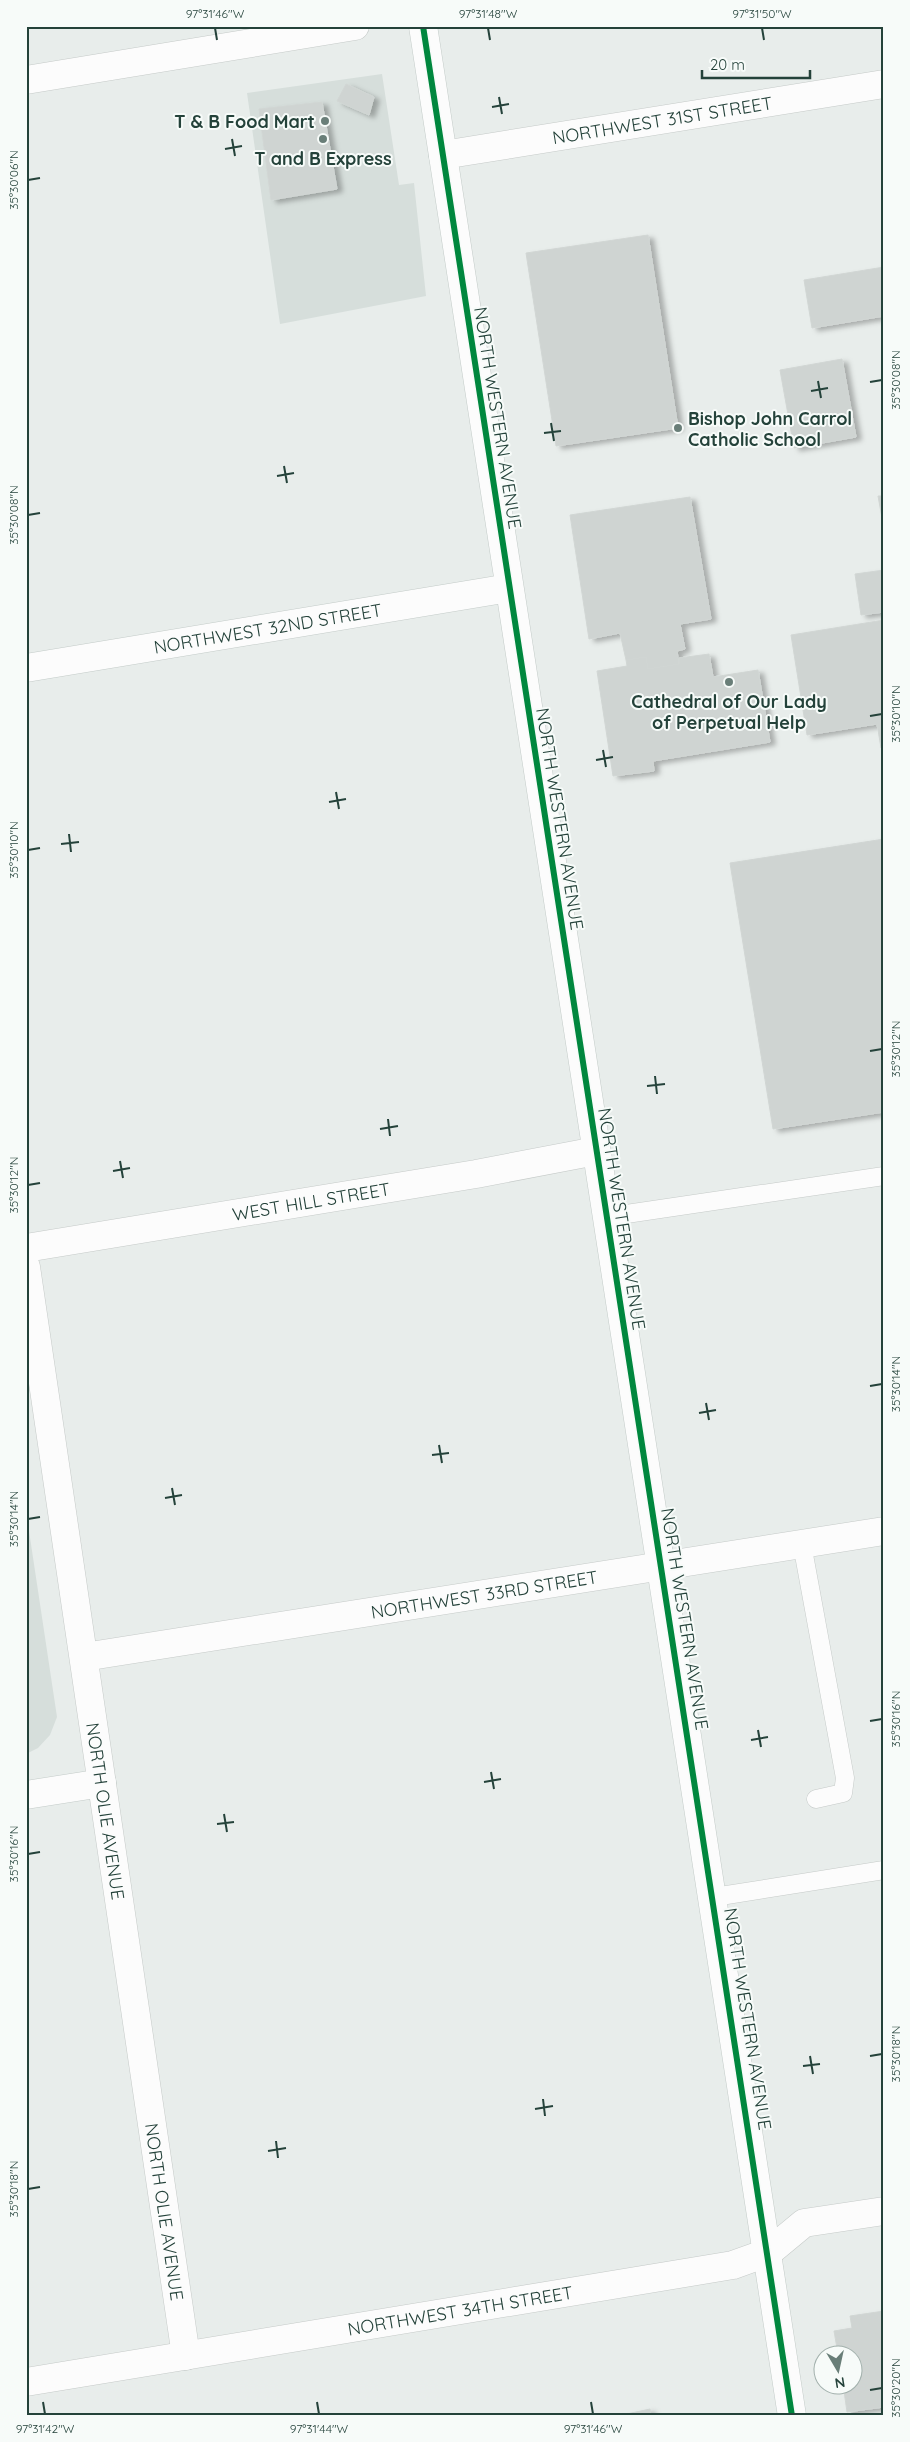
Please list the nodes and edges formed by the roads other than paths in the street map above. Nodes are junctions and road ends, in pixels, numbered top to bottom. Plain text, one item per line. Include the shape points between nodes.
1 (355, 26) edge
2 (423, 26) edge
3 (26, 80) edge
4 (884, 84) edge
5 (443, 155) junction
6 (509, 588) junction
7 (26, 668) edge
8 (596, 1151) junction
9 (884, 1176) edge
10 (606, 1217) junction
11 (26, 1248) edge
12 (26, 1267) edge
13 (884, 1531) edge
14 (802, 1544) junction
15 (662, 1566) junction
16 (84, 1657) junction
17 (102, 1783) junction
18 (26, 1795) edge
19 (816, 1800) dead end
20 (884, 1870) edge
21 (714, 1896) junction
22 (884, 2211) edge
23 (769, 2252) junction
24 (186, 2356) junction
25 (26, 2382) edge
26 (792, 2416) edge

1 - 3 street
2 - 5 street, NORTH WESTERN AVENUE
4 - 5 street, NORTHWEST 31ST STREET
5 - 6 street, NORTH WESTERN AVENUE
6 - 7 street, NORTHWEST 32ND STREET
6 - 8 street, NORTH WESTERN AVENUE
8 - 10 street, NORTH WESTERN AVENUE
8 - 11 street, WEST HILL STREET via 476,1174
9 - 10 lane
10 - 15 street, NORTH WESTERN AVENUE
12 - 16 street, NORTH OLIE AVENUE
13 - 14 street, NORTHWEST 33RD STREET
14 - 15 street, NORTHWEST 33RD STREET
14 - 19 lane via 845,1778 843,1793
15 - 16 street, NORTHWEST 33RD STREET
15 - 21 street, NORTH WESTERN AVENUE
16 - 17 street, NORTH OLIE AVENUE
17 - 18 street
17 - 24 street, NORTH OLIE AVENUE
20 - 21 lane
21 - 23 street, NORTH WESTERN AVENUE
22 - 23 street, NORTHWEST 34TH STREET via 804,2223
23 - 24 street, NORTHWEST 34TH STREET via 733,2265
23 - 26 street, NORTH WESTERN AVENUE
24 - 25 street, NORTHWEST 34TH STREET

